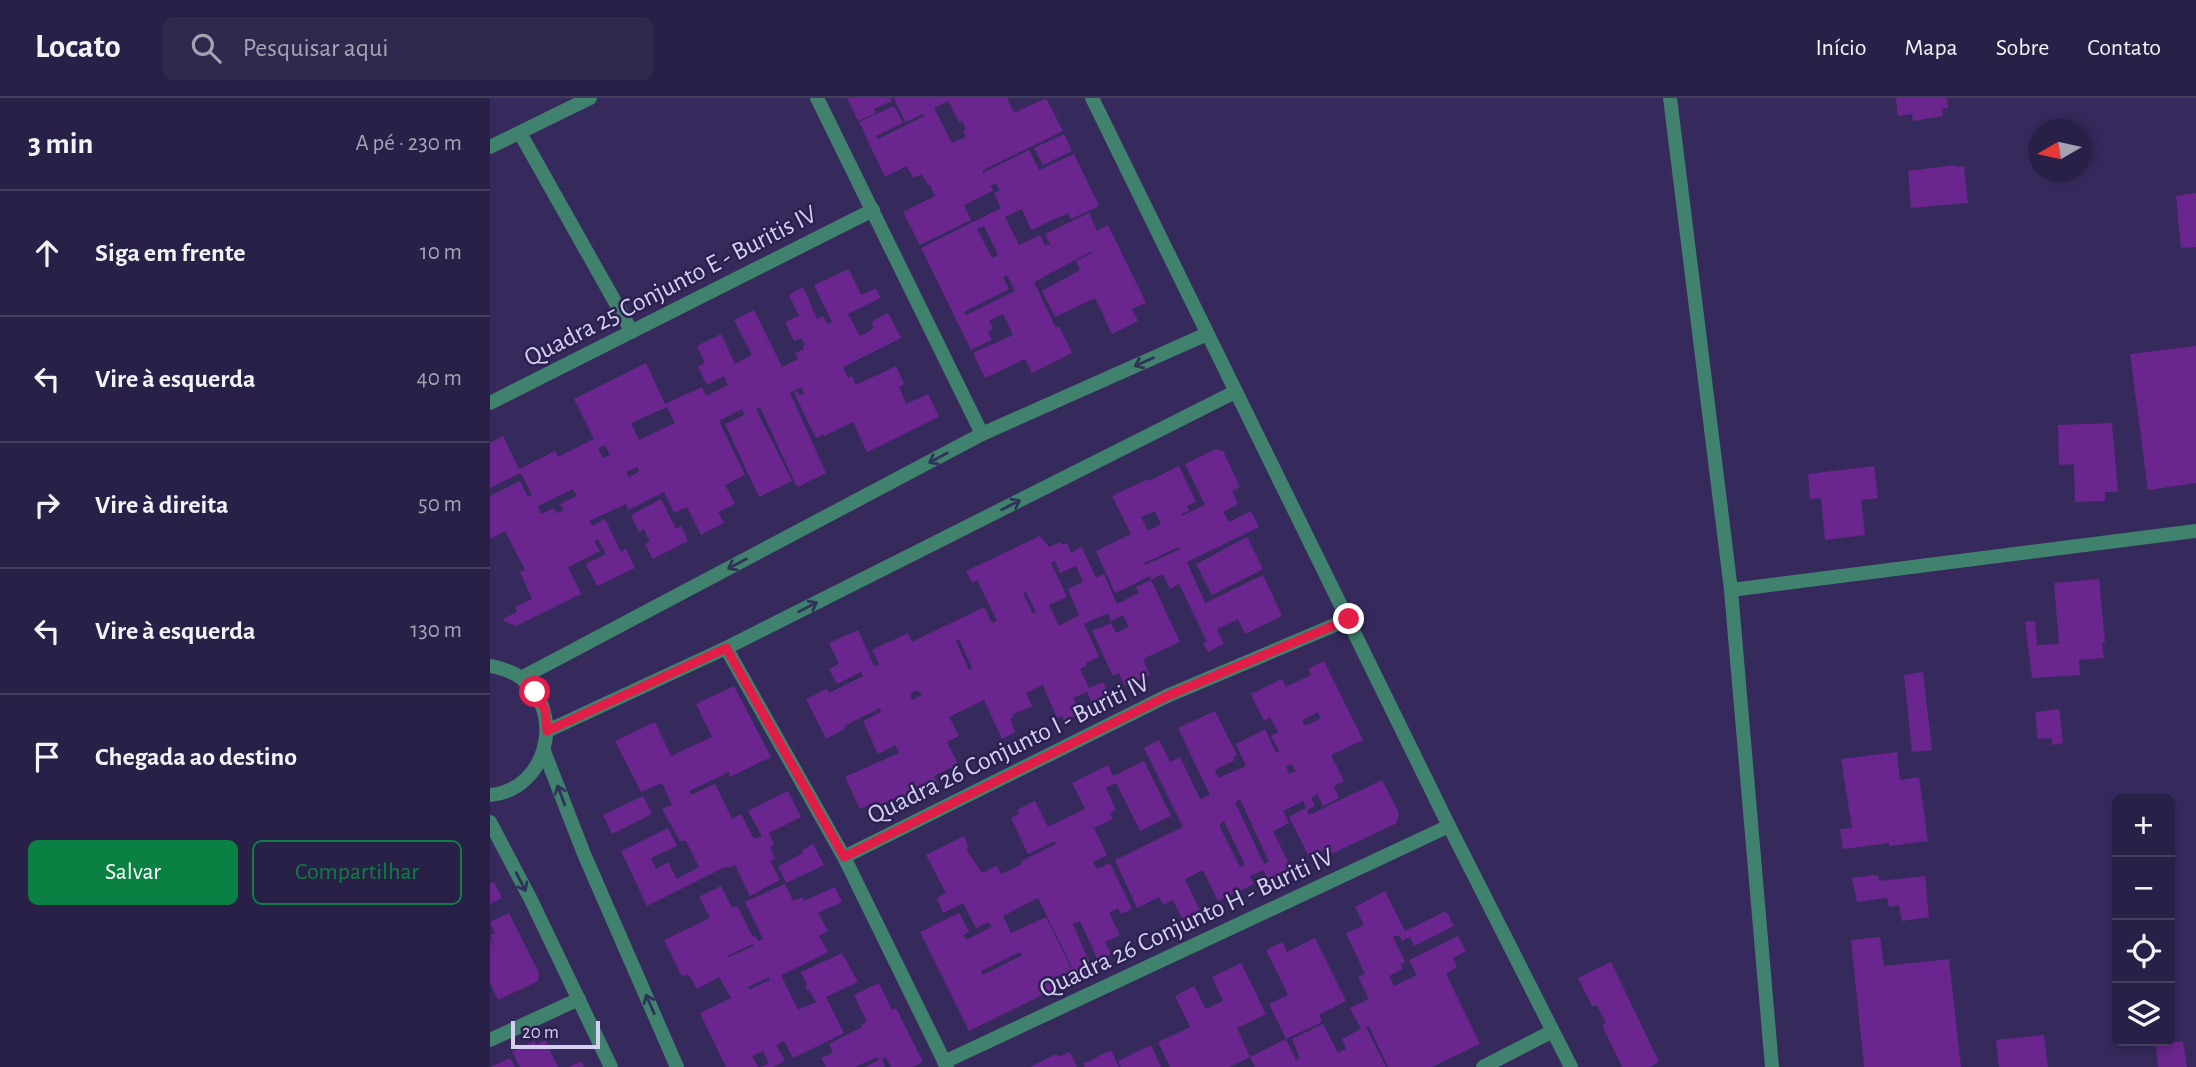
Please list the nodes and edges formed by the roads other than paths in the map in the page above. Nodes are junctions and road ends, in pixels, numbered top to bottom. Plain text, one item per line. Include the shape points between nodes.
1 (590, 98) edge
2 (817, 98) edge
3 (1092, 98) edge
4 (1670, 98) edge
5 (520, 133) junction
6 (490, 147) edge
7 (873, 210) junction
8 (632, 332) junction
9 (1207, 334) junction
10 (1235, 393) junction
11 (490, 402) edge
12 (982, 435) junction
13 (2196, 531) edge
14 (1731, 590) junction
15 (1349, 619) junction
16 (726, 648) junction
17 (490, 666) edge
18 (521, 678) junction
19 (547, 731) junction
20 (544, 751) junction
21 (490, 794) edge
22 (490, 822) edge
23 (1449, 826) junction
24 (844, 857) junction
25 (579, 999) junction
26 (1551, 1032) junction
27 (490, 1040) edge
28 (945, 1064) edge
29 (611, 1067) edge
30 (677, 1067) edge
31 (1483, 1067) edge
32 (1570, 1067) edge
33 (1772, 1067) edge

1 - 5 street
2 - 7 street
3 - 9 street
4 - 14 street
5 - 6 street
5 - 8 street
7 - 8 street, Quadra 25 Conjunto E - Buritis IV
7 - 12 street
8 - 11 street, Quadra 25 Conjunto E - Buritis IV
9 - 10 street
9 -> 12 street
10 - 15 street
16 -> 10 street
12 -> 18 street
13 - 14 street
14 - 33 street
15 - 23 street
15 - 24 street, Quadra 26 Conjunto I - Buriti IV via 1167,696
16 - 19 street
16 - 24 street
17 - 18 street
18 - 19 street via 545,710
19 - 20 street
20 - 21 street via 534,770 518,785
30 -> 20 street
22 -> 25 street
23 - 26 street
23 - 28 street, Quadra 26 Conjunto H - Buriti IV
24 - 28 street
25 - 27 street
25 - 29 street
26 - 31 street
26 - 32 street

